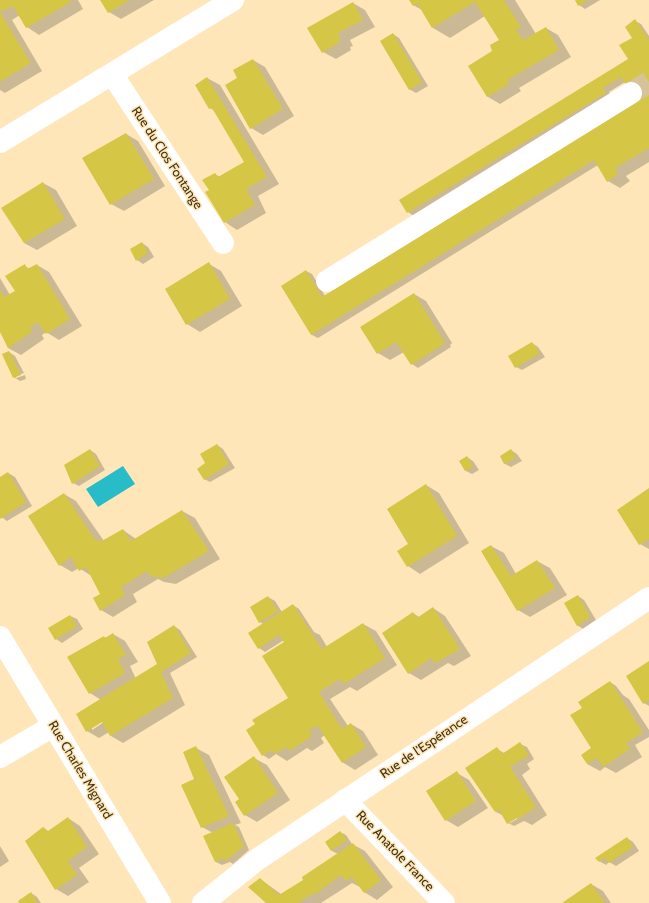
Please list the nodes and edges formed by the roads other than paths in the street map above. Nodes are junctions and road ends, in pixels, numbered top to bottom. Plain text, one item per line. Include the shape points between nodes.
1 (233, 0) edge
2 (112, 74) junction
3 (631, 93) tunnel mouth
4 (0, 142) edge
5 (223, 243) dead end
6 (327, 281) dead end
7 (649, 598) edge
8 (0, 637) edge
9 (53, 726) junction
10 (0, 757) edge
11 (345, 800) junction
12 (160, 903) edge
13 (203, 903) edge
14 (444, 903) edge

1 - 2 street
2 - 4 street
2 - 5 street, Rue du Clos Fontange
3 - 6 street
7 - 11 street, Rue de l'Espérance
8 - 9 street, Rue Charles Mignard
9 - 10 street
9 - 12 street, Rue Charles Mignard
11 - 13 street, Rue de l'Espérance via 258,859
11 - 14 street, Rue Anatole France

